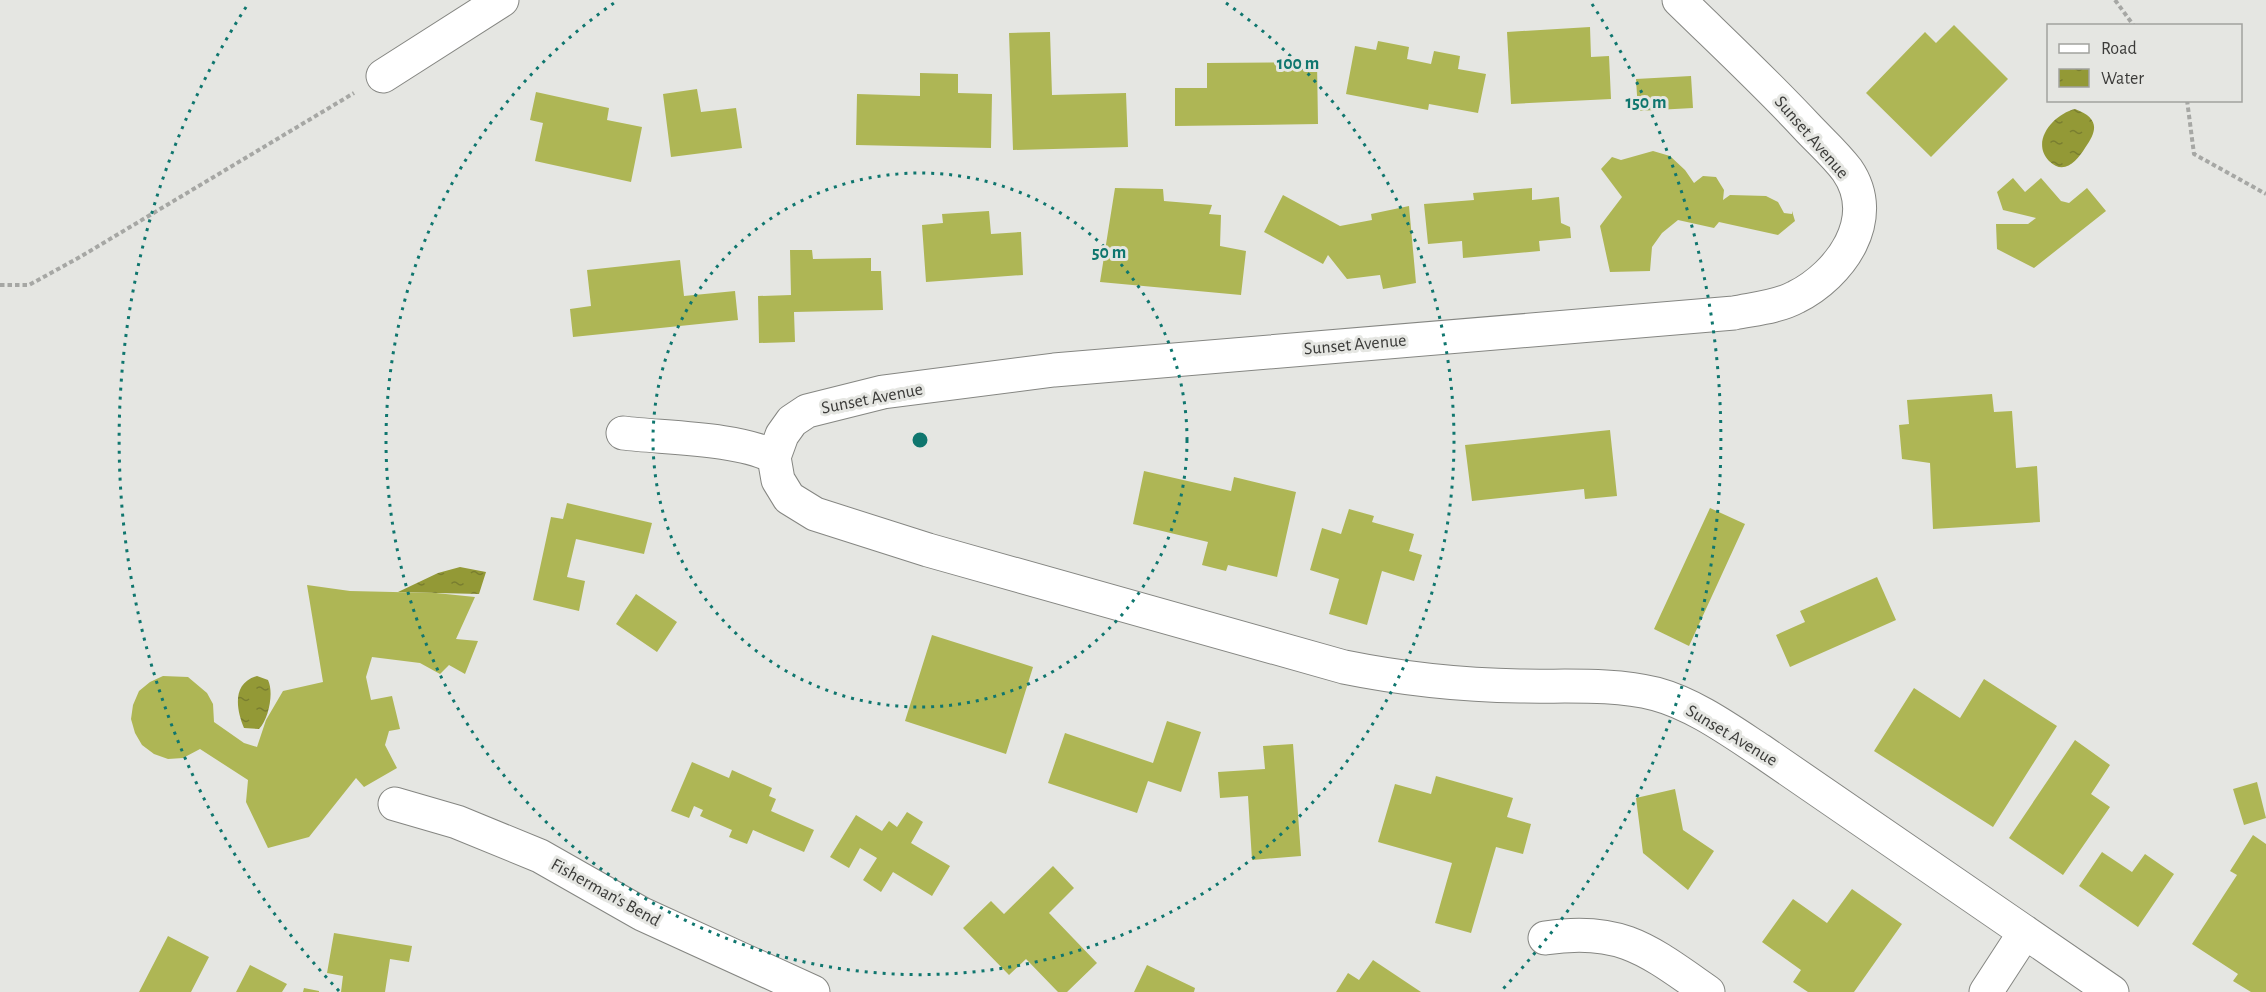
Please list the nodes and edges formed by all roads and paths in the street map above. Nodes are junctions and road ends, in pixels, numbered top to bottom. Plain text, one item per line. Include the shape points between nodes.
1 (502, 0) edge
2 (1679, 0) edge
3 (2115, 0) edge
4 (2133, 24) edge
5 (383, 76) joint
6 (2187, 102) edge
7 (2266, 194) edge
8 (0, 285) edge
9 (623, 433) dead end
10 (774, 457) junction
11 (395, 804) dead end
12 (2025, 932) junction
13 (1545, 938) dead end
14 (813, 992) edge
15 (1708, 992) edge
16 (1986, 992) edge
17 (2112, 992) edge

1 - 5 street
2 - 10 street, Sunset Avenue via 1806,126 1847,171 1855,190 1859,208 1848,252 1835,270 1794,299 1734,313 1054,370 883,392 807,411 792,421
3 - 4 path
5 - 8 path via 29,285
6 - 7 path via 2194,154
9 - 10 street via 738,446
10 - 12 street, Sunset Avenue via 778,480 789,498 815,514 928,550 1344,667 1459,685 1627,689 1657,694 1735,734
11 - 14 street, Fisherman's Bend via 456,822 540,856 642,914
12 - 16 street
12 - 17 street, Sunset Avenue
13 - 15 street via 1588,934 1619,939 1648,950

